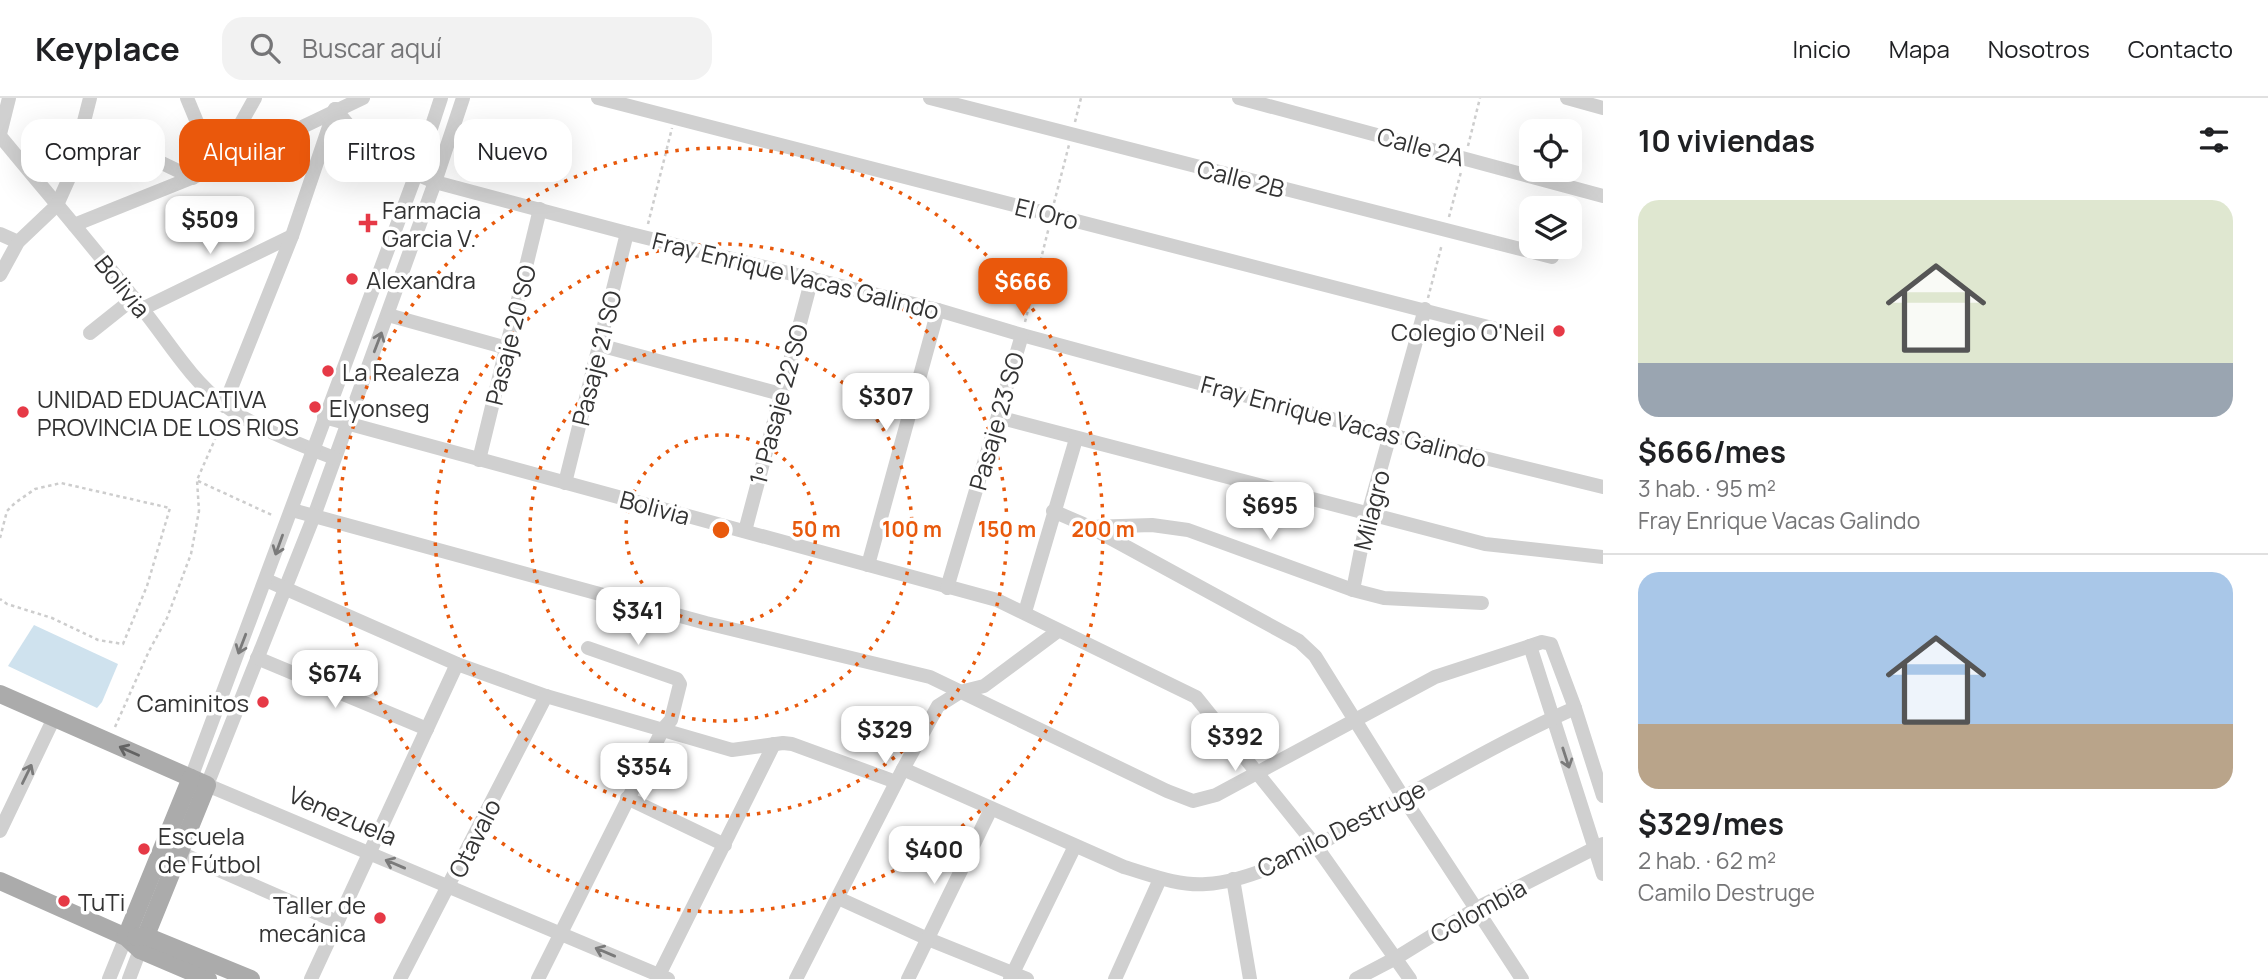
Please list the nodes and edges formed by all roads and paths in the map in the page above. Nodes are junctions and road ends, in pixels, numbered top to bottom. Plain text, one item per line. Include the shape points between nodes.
1 (9, 98) edge
2 (90, 98) edge
3 (187, 98) edge
4 (255, 98) edge
5 (363, 98) edge
6 (441, 98) edge
7 (463, 98) edge
8 (598, 98) edge
9 (930, 98) edge
10 (1239, 98) edge
11 (1480, 98) edge
12 (1567, 98) edge
13 (1603, 108) edge
14 (335, 110) junction
15 (675, 118) junction
16 (85, 119) edge
17 (196, 119) edge
18 (243, 119) edge
19 (343, 119) edge
20 (434, 119) edge
21 (310, 122) edge
22 (0, 135) edge
23 (1465, 158) junction
24 (440, 167) edge
25 (67, 182) edge
26 (183, 182) edge
27 (413, 182) edge
28 (435, 182) joint
29 (1603, 196) edge
30 (57, 205) junction
31 (540, 209) junction
32 (74, 225) junction
33 (1446, 231) junction
34 (627, 233) junction
35 (0, 234) edge
36 (292, 236) junction
37 (645, 237) junction
38 (18, 242) junction
39 (1519, 249) edge
40 (0, 275) edge
41 (812, 278) junction
42 (138, 303) junction
43 (1425, 309) junction
44 (938, 310) junction
45 (388, 315) junction
46 (1496, 329) dead end
47 (90, 333) dead end
48 (1021, 335) junction
49 (599, 345) junction
50 (507, 348) junction
51 (781, 394) junction
52 (227, 407) junction
53 (324, 417) junction
54 (998, 418) junction
55 (346, 425) junction
56 (1391, 435) junction
57 (1076, 439) junction
58 (313, 450) junction
59 (334, 458) junction
60 (478, 460) junction
61 (197, 480) junction
62 (565, 483) junction
63 (1603, 487) edge
64 (1053, 511) junction
65 (1368, 514) junction
66 (289, 516) junction
67 (314, 516) junction
68 (1090, 527) junction
69 (745, 531) junction
70 (0, 538) edge
71 (1603, 557) edge
72 (868, 565) junction
73 (266, 580) junction
74 (947, 588) junction
75 (285, 589) junction
76 (1353, 590) junction
77 (0, 599) edge
78 (1482, 603) dead end
79 (1025, 612) junction
80 (1058, 631) junction
81 (1530, 646) junction
82 (588, 648) dead end
83 (257, 658) junction
84 (457, 664) junction
85 (930, 677) junction
86 (960, 692) junction
87 (0, 694) edge
88 (546, 696) junction
89 (938, 706) junction
90 (1575, 708) junction
91 (54, 718) junction
92 (1553, 718) junction
93 (1353, 720) junction
94 (427, 729) junction
95 (663, 729) junction
96 (109, 742) junction
97 (774, 744) junction
98 (1256, 773) junction
99 (900, 776) junction
100 (199, 781) junction
101 (1603, 796) edge
102 (1403, 797) junction
103 (627, 798) junction
104 (991, 809) junction
105 (0, 831) edge
106 (725, 845) junction
107 (1075, 846) junction
108 (1316, 846) junction
109 (1599, 846) edge
110 (180, 853) junction
111 (369, 853) junction
112 (1603, 874) edge
113 (1160, 879) junction
114 (1233, 879) junction
115 (0, 881) edge
116 (449, 887) junction
117 (838, 898) junction
118 (1477, 908) junction
119 (337, 922) junction
120 (562, 934) junction
121 (126, 937) junction
122 (928, 939) junction
123 (143, 943) junction
124 (1396, 958) junction
125 (1017, 977) edge
126 (661, 978) edge
127 (109, 979) edge
128 (129, 979) edge
129 (208, 979) edge
130 (222, 979) edge
131 (238, 979) edge
132 (251, 979) edge
133 (311, 979) edge
134 (400, 979) edge
135 (538, 979) edge
136 (796, 979) edge
137 (908, 979) edge
138 (1115, 979) edge
139 (1250, 979) edge
140 (1356, 979) edge
141 (1410, 979) edge
142 (1522, 979) edge

1 - 22 street
2 - 16 street
3 - 17 street
4 - 18 street
5 - 14 street
6 - 20 street
7 - 24 street
8 - 15 street, El Oro
9 - 33 street, Calle 2B
10 - 23 street, Calle 2A
11 - 23 path
12 - 13 street
14 - 19 street, Fray Enrique Vacas Galindo
14 - 21 street
14 - 36 street
15 - 37 path
15 - 43 street, El Oro
22 - 30 street, Bolivia
23 - 29 street, Calle 2A
23 - 33 path
25 - 30 street
26 - 32 street
27 - 53 street
28 - 31 street, Fray Enrique Vacas Galindo
28 - 45 street
30 - 32 street, Bolivia
30 - 38 street
31 - 34 street, Fray Enrique Vacas Galindo
31 - 50 street, Pasaje 20 SO
32 - 42 street, Bolivia
33 - 39 street, Calle 2B
33 - 43 path
34 - 37 street, Fray Enrique Vacas Galindo
34 - 49 street, Pasaje 21 SO
35 - 38 street
36 - 42 street
36 - 52 street
37 - 41 street, Fray Enrique Vacas Galindo
38 - 40 street
41 - 44 street, Fray Enrique Vacas Galindo
41 - 51 street, 1º Pasaje 22 SO
42 - 47 street
42 - 52 street, Bolivia via 181,361
43 - 46 street, El Oro
43 - 56 street, Milagro
44 - 48 street, Fray Enrique Vacas Galindo
44 - 72 street
45 - 50 street
55 -> 45 street
48 - 54 street, Pasaje 23 SO
48 - 56 street, Fray Enrique Vacas Galindo
49 - 51 street
49 - 62 street, Pasaje 21 SO
50 - 60 street, Pasaje 20 SO
51 - 69 street, 1º Pasaje 22 SO
52 - 58 street, Bolivia
52 - 61 path
53 - 55 street, Bolivia
53 - 58 street
54 - 57 street
54 - 74 street, Pasaje 23 SO
55 - 59 street
55 - 60 street, Bolivia
56 - 63 street, Fray Enrique Vacas Galindo
56 - 65 street, Milagro
57 - 64 street
57 - 65 street
58 - 59 street, Bolivia
58 - 66 street
59 - 67 street
60 - 62 street, Bolivia
61 - 66 path
61 - 96 path via 199,511 191,554 167,618
62 - 69 street, Bolivia
64 - 68 street
64 - 79 street
65 - 71 street via 1485,544
65 - 76 street, Milagro
66 - 67 street
66 -> 73 street
67 - 75 street
67 - 85 street via 706,623
68 - 76 street via 1152,525 1188,530
68 - 93 street via 1299,641 1315,656
69 - 72 street, Bolivia
70 - 77 path via 7,511 15,503 35,489 61,483 170,508 147,586 123,644 98,640
72 - 74 street, Bolivia
73 - 75 street, Camilo Destruge
73 -> 100 street
74 - 79 street, Bolivia
75 - 83 street
75 - 84 street, Camilo Destruge
76 - 78 street via 1384,598
79 - 80 street, Bolivia
80 - 86 street via 984,686
80 - 98 street, Bolivia via 1196,697
81 - 90 street via 1551,644
81 - 92 street
81 - 93 street via 1435,677
82 - 95 street via 677,679 680,684 671,720
83 - 94 street
83 - 100 street
84 - 88 street, Camilo Destruge
84 - 94 street
85 - 86 street
85 - 89 street
86 - 89 street
86 - 98 street via 1193,801 1216,795
87 - 91 main road, Venezuela
88 - 95 street, Camilo Destruge
88 - 116 street, Otavalo
89 - 99 street
90 - 92 street, Camilo Destruge
90 - 101 street
91 - 96 main road, Venezuela
105 -> 91 street
92 - 102 street, Camilo Destruge
92 -> 109 street
93 - 98 street
93 - 102 street
94 - 111 street
95 - 97 street, Camilo Destruge via 732,750
95 - 103 street
100 -> 96 main road, Venezuela
97 - 99 street, Camilo Destruge via 792,744
97 - 106 street
98 - 108 street, Bolivia
99 - 104 street, Camilo Destruge
99 - 117 street
100 - 110 main road
100 - 111 street, Venezuela
100 - 121 main road
102 - 108 street, Camilo Destruge
102 - 118 street
103 - 106 street
103 - 120 street
104 - 107 street, Camilo Destruge
104 - 122 street
106 - 126 street
107 - 113 street, Camilo Destruge
107 - 125 street
108 - 114 street, Camilo Destruge
108 - 124 street, Bolivia
109 - 112 street
109 - 118 street, Colombia
110 - 119 street
110 - 123 main road
116 -> 111 street, Venezuela
111 - 119 street
113 - 114 street, Camilo Destruge via 1189,884
113 - 138 street
114 - 139 street
115 - 121 main road
116 - 120 street, Venezuela
116 - 134 street, Otavalo
117 - 122 street
117 - 136 street
118 - 124 street, Colombia
118 - 142 street
119 - 133 street
126 -> 120 street, Venezuela
120 - 135 street
121 - 123 main road
121 - 127 street
122 - 125 street
122 - 137 street
123 - 128 street
123 - 129 main road
123 - 130 street
123 - 131 street
123 - 132 main road
124 - 140 street, Colombia
124 - 141 street, Bolivia

